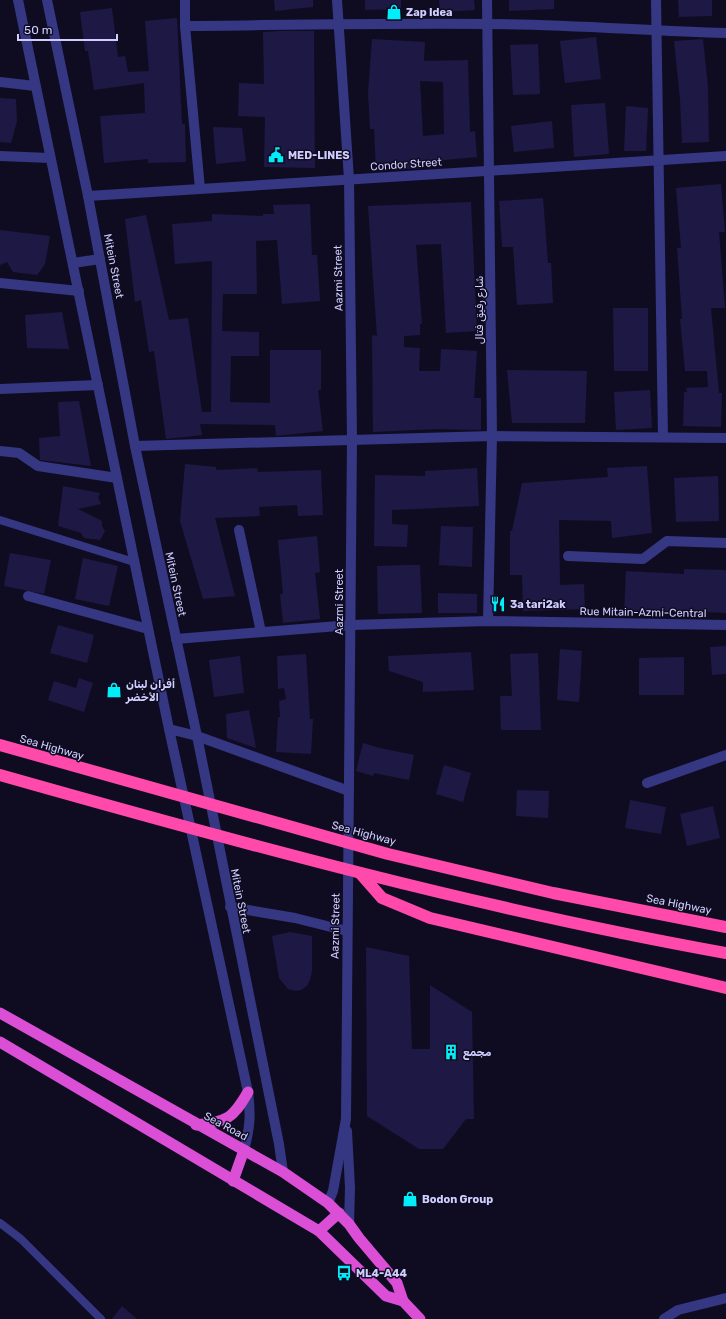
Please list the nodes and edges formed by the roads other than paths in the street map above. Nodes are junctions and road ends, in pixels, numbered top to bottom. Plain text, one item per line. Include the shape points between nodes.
1 (18, 0) edge
2 (47, 0) edge
3 (185, 0) edge
4 (337, 0) edge
5 (487, 0) edge
6 (656, 0) edge
7 (486, 24) junction
8 (338, 25) junction
9 (185, 26) junction
10 (657, 31) junction
11 (726, 32) edge
12 (0, 82) edge
13 (35, 86) junction
14 (0, 156) edge
15 (726, 156) edge
16 (50, 158) junction
17 (658, 160) junction
18 (490, 170) junction
19 (349, 179) junction
20 (200, 189) junction
21 (88, 196) junction
22 (100, 259) junction
23 (73, 263) junction
24 (0, 283) edge
25 (79, 290) junction
26 (98, 385) junction
27 (0, 389) edge
28 (492, 436) junction
29 (663, 437) junction
30 (726, 438) edge
31 (352, 440) junction
32 (135, 446) junction
33 (0, 450) edge
34 (117, 478) junction
35 (0, 520) edge
36 (239, 530) dead end
37 (726, 543) edge
38 (568, 556) dead end
39 (134, 562) junction
40 (28, 596) dead end
41 (488, 621) junction
42 (351, 625) junction
43 (726, 625) edge
44 (148, 630) junction
45 (261, 632) junction
46 (176, 639) junction
47 (169, 729) junction
48 (197, 736) junction
49 (0, 745) edge
50 (726, 755) edge
51 (0, 775) edge
52 (648, 783) dead end
53 (349, 791) junction
54 (360, 873) junction
55 (230, 907) junction
56 (726, 927) edge
57 (347, 931) junction
58 (726, 953) edge
59 (726, 988) edge
60 (0, 1013) edge
61 (0, 1042) edge
62 (248, 1092) junction
63 (346, 1119) junction
64 (196, 1125) junction
65 (244, 1150) junction
66 (283, 1172) junction
67 (233, 1181) junction
68 (328, 1203) junction
69 (339, 1214) junction
70 (0, 1224) edge
71 (349, 1224) junction
72 (319, 1231) junction
73 (726, 1298) edge
74 (403, 1301) junction
75 (101, 1319) edge
76 (420, 1319) edge
77 (664, 1319) edge

1 - 13 street
2 - 21 street, Mitein Street
3 - 9 street
4 - 8 street, Aazmi Street
5 - 7 street, شارع رفيق فتال
6 - 10 street
7 - 8 street
7 - 10 street via 575,25
7 - 18 street, شارع رفيق فتال
8 - 9 street
8 - 19 street, Aazmi Street
9 - 20 street
10 - 11 street
10 - 17 street
12 - 13 street
13 - 16 street
14 - 16 street
15 - 17 street, Condor Street
16 - 23 street
17 - 18 street, Condor Street
17 - 29 street
18 - 19 street, Condor Street
18 - 28 street, شارع رفيق فتال
19 - 20 street, Condor Street
19 - 31 street, Aazmi Street
20 - 21 street, Condor Street
21 - 22 street, Mitein Street
22 - 23 street
22 - 32 street, Mitein Street
23 - 25 street
24 - 25 street
25 - 26 street
26 - 27 street
26 - 34 street
28 - 29 street
28 - 31 street
28 - 41 street, شارع رفيق فتال
29 - 30 street
31 - 32 street
31 - 42 street, Aazmi Street
32 - 46 street, Mitein Street
33 - 34 street via 19,454 38,466
34 - 39 street
35 - 39 lane
36 - 45 street
37 - 38 street via 667,541 643,559
39 - 44 street
40 - 44 street
41 - 42 street, Rue Mitain-Azmi-Central
41 - 43 street, Rue Mitain-Azmi-Central
42 - 45 street, Rue Mitain-Azmi-Central
42 - 53 street, Aazmi Street
44 - 47 street
45 - 46 street, Rue Mitain-Azmi-Central
46 - 48 street, Mitein Street
47 - 48 street
47 - 62 street
48 - 53 street
48 - 55 street, Mitein Street
49 - 56 highway, Sea Highway, bridge via 388,854 553,893
50 - 52 street
51 - 54 highway, bridge
53 - 57 street, Aazmi Street
54 - 58 highway, bridge via 557,920
54 - 59 highway via 382,898 430,918
55 - 57 street via 295,918
55 - 66 street, Mitein Street
57 - 63 street, Aazmi Street
60 - 64 highway, Sea Road
61 - 67 highway, Sea Road
62 - 64 highway via 238,1109 228,1119
62 - 65 street via 251,1124
63 - 68 street, Aazmi Street
63 - 71 street via 350,1188
64 - 65 highway, Sea Road
65 - 66 highway, Sea Road
65 - 67 highway
66 - 68 highway, Sea Road
67 - 72 highway, Sea Road
68 - 69 highway, Sea Road
69 - 71 highway, Sea Road
69 - 72 highway
70 - 75 lane via 21,1239
71 - 74 highway, Sea Road via 397,1283
72 - 74 highway, Sea Road via 386,1296
73 - 77 street via 678,1310
74 - 76 highway, Sea Road

